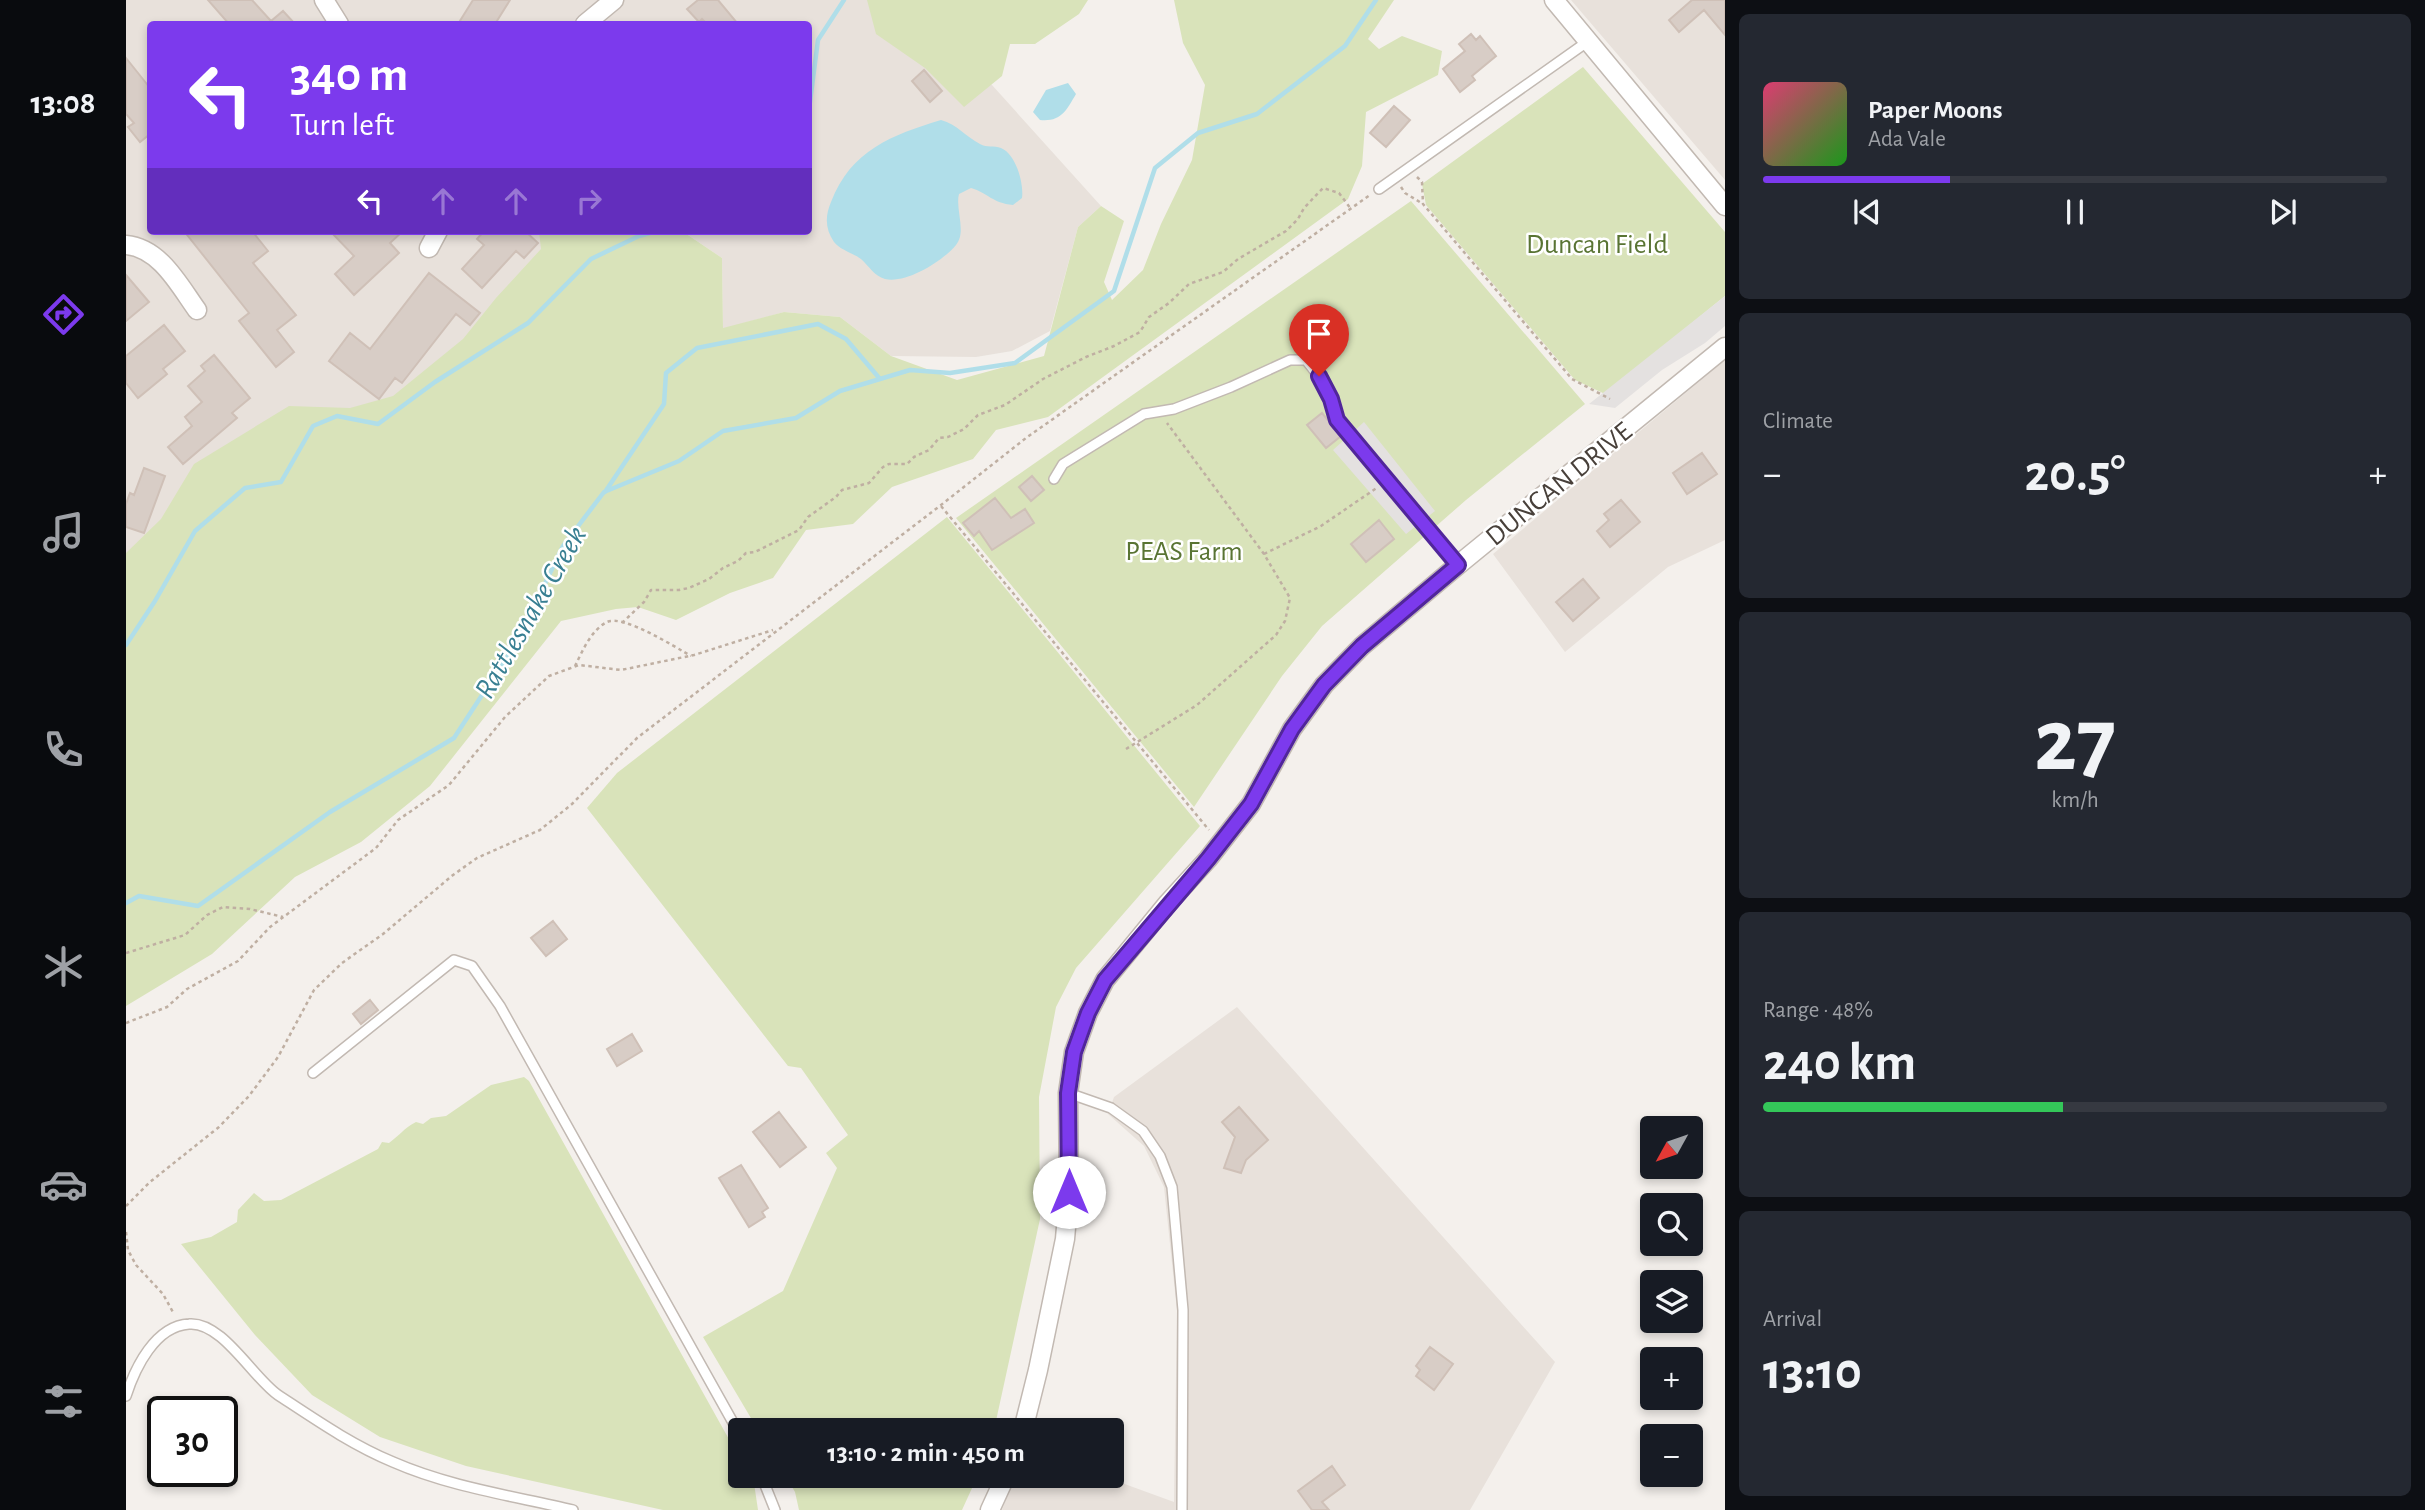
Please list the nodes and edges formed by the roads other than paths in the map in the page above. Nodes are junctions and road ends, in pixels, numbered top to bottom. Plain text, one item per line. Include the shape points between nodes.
1 (324, 0) edge
2 (614, 0) edge
3 (1554, 0) edge
4 (337, 21) edge
5 (589, 21) edge
6 (1587, 42) junction
7 (1379, 189) road end
8 (1725, 206) edge
9 (436, 235) edge
10 (126, 245) edge
11 (429, 248) dead end
12 (197, 310) dead end
13 (1725, 347) edge
14 (1054, 479) dead end
15 (1458, 565) junction
16 (313, 1073) dead end
17 (1068, 1093) junction
18 (126, 1396) edge
19 (730, 1418) edge
20 (1026, 1418) edge
21 (766, 1488) edge
22 (1000, 1488) edge
23 (573, 1510) edge
24 (775, 1510) edge
25 (990, 1510) edge
26 (1182, 1510) edge

1 - 4 street
2 - 5 street
3 - 6 street
6 - 7 lane
6 - 8 street
9 - 11 street
10 - 12 street via 153,256
13 - 15 street, DUNCAN DRIVE
14 - 15 lane via 1063,464 1144,414 1174,409 1290,359 1306,360 1331,399 1337,420
15 - 17 street, DUNCAN DRIVE via 1362,646 1324,685 1292,729 1251,804 1105,980 1074,1052
16 - 19 lane via 454,960 472,966 500,1006
17 - 20 street, DUNCAN DRIVE via 1065,1239
17 - 26 lane via 1111,1108 1143,1131 1160,1156 1172,1187 1183,1310
18 - 23 lane via 149,1347 172,1329 190,1323 213,1331 268,1388 363,1449 467,1486
21 - 24 lane
22 - 25 street

